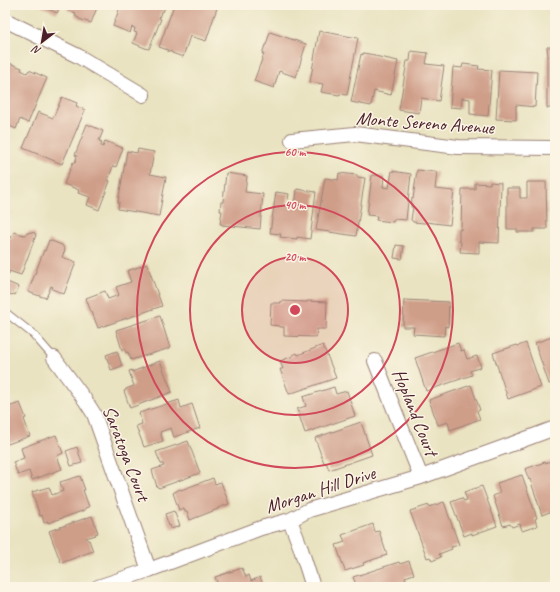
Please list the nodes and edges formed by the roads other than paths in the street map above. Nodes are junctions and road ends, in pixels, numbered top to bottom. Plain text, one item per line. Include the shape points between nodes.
1 (5, 20) edge
2 (143, 95) dead end
3 (292, 140) dead end
4 (555, 148) edge
5 (5, 312) edge
6 (54, 358) joint
7 (375, 361) dead end
8 (555, 428) edge
9 (421, 477) junction
10 (290, 520) junction
11 (149, 570) junction
12 (98, 587) edge
13 (313, 587) edge

1 - 2 street via 78,56
3 - 4 street, Monte Sereno Avenue via 355,134 458,147
5 - 6 lane via 33,334
6 - 11 street, Saratoga Court via 94,414
7 - 9 street, Hopland Court
8 - 9 street, Morgan Hill Drive
9 - 10 street, Morgan Hill Drive via 309,510
10 - 11 street, Morgan Hill Drive via 261,528
10 - 13 street
11 - 12 street, Morgan Hill Drive

